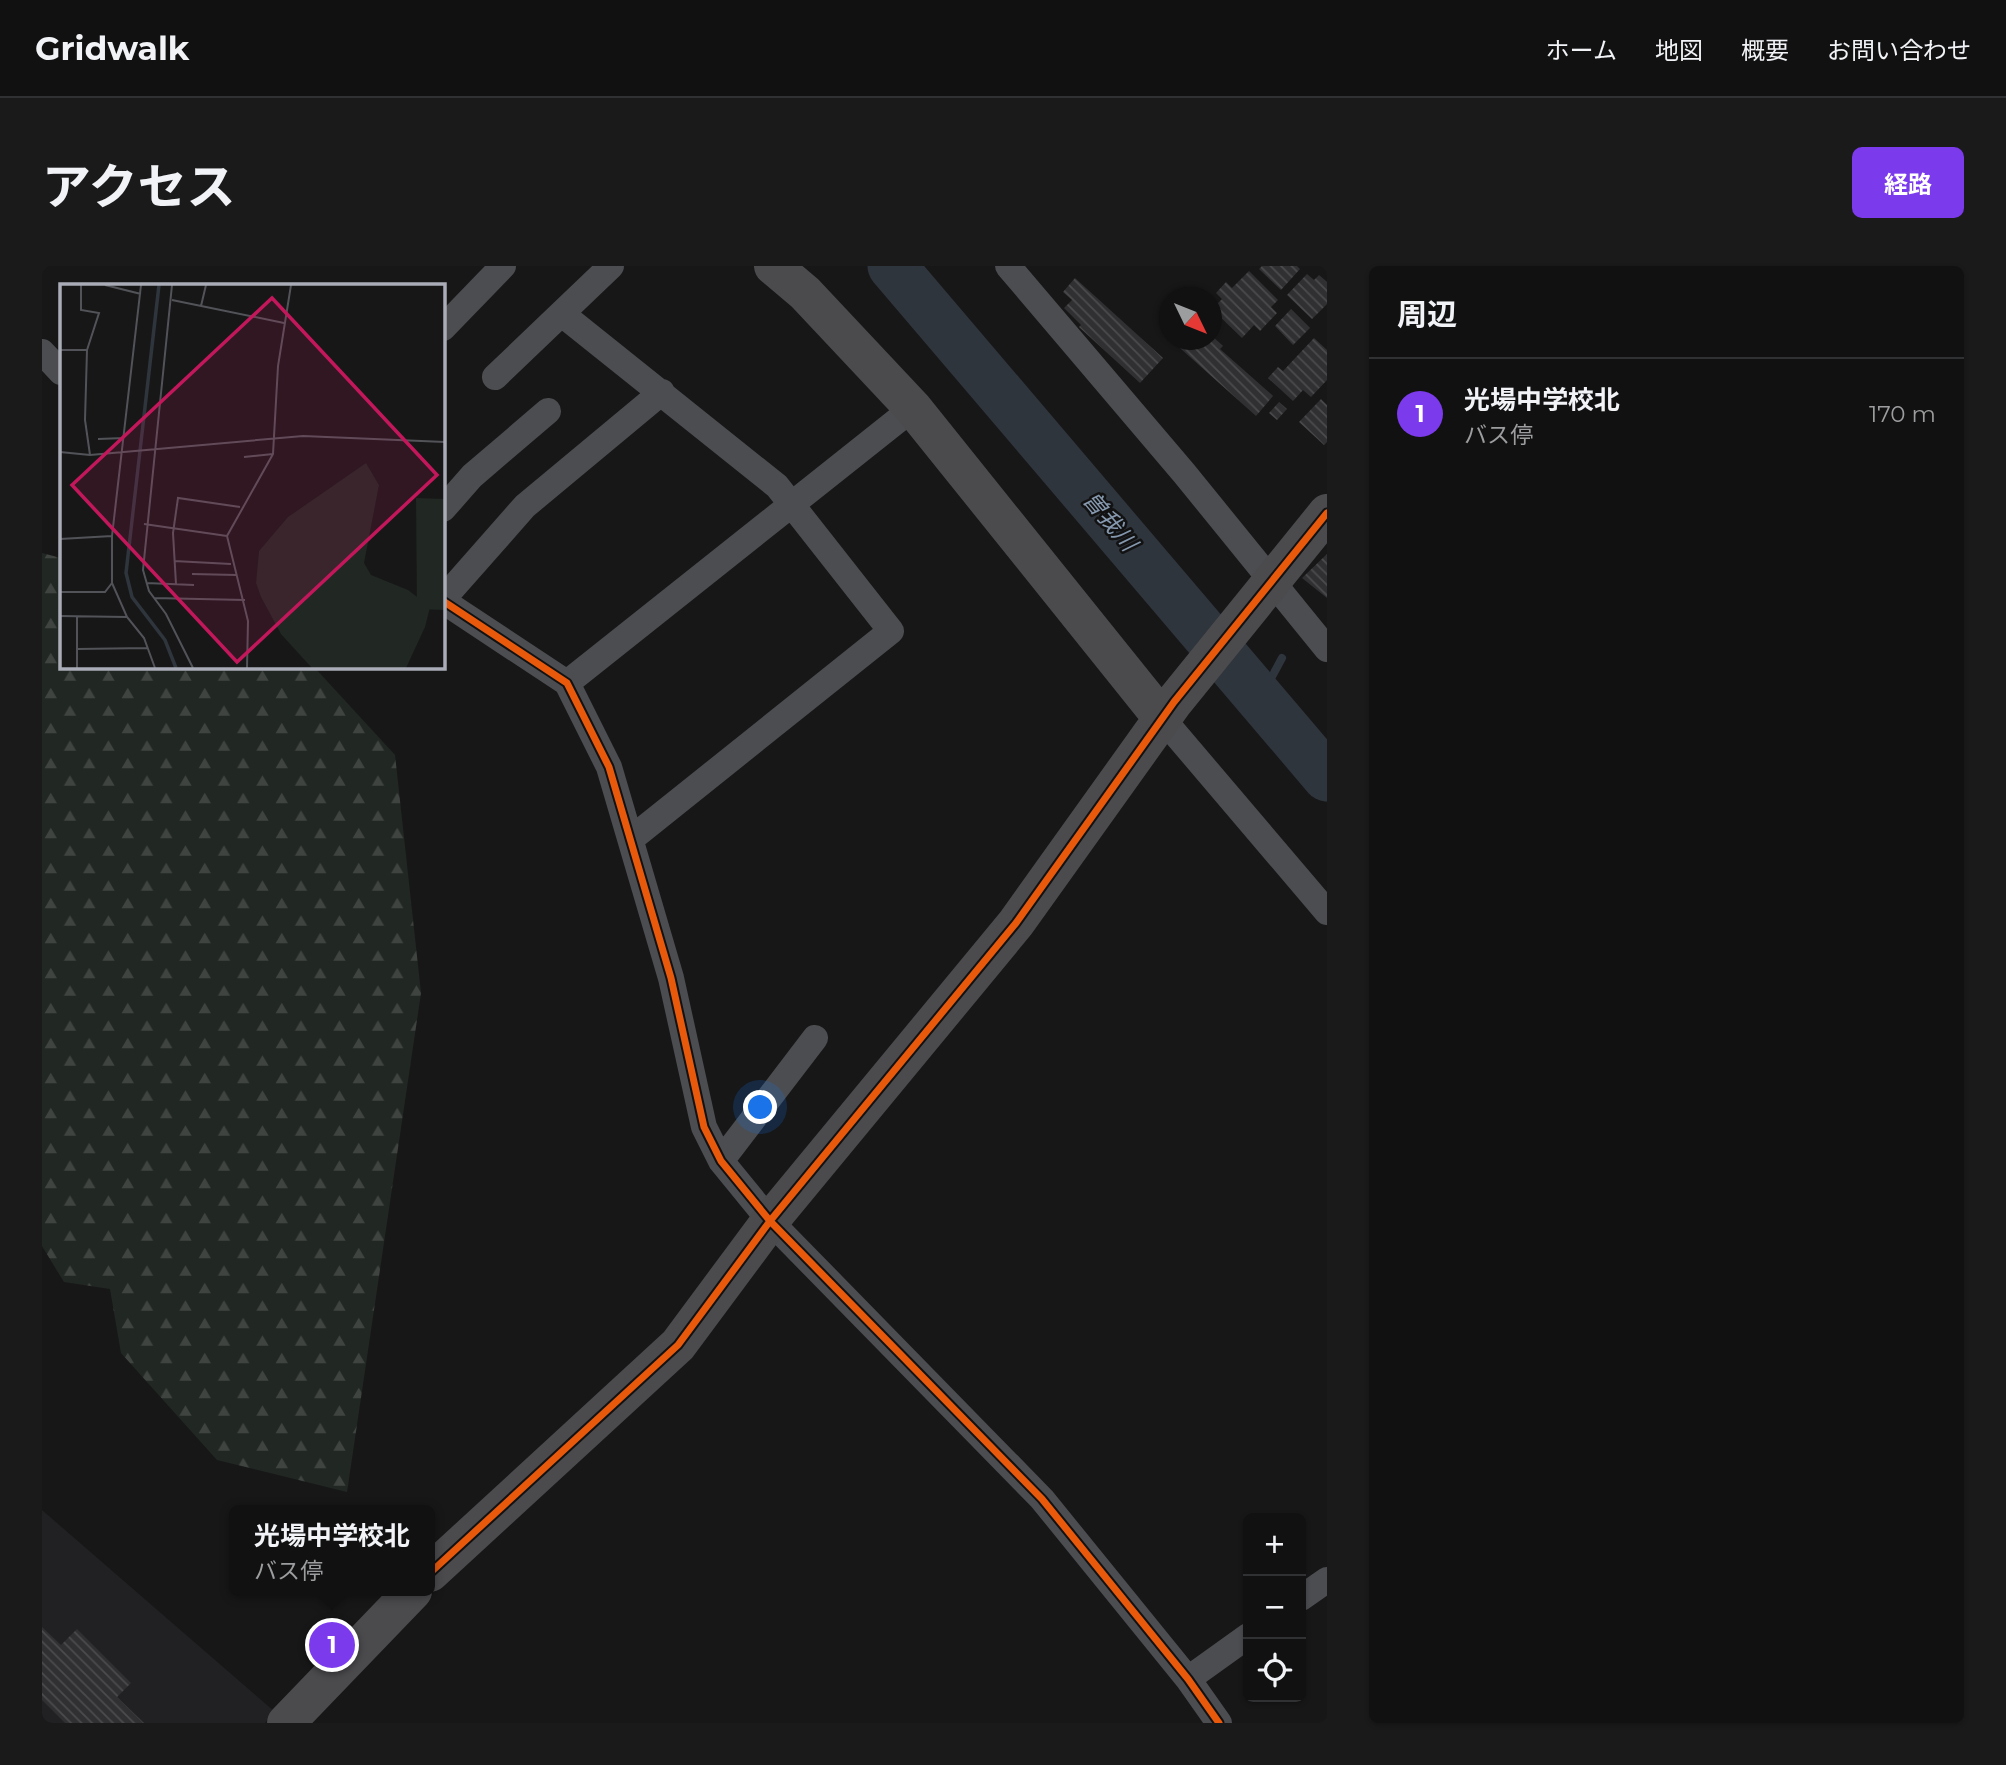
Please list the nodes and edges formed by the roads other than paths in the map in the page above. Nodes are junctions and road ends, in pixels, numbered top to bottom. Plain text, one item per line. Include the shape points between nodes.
1 (503, 266) edge
2 (611, 266) edge
3 (773, 266) edge
4 (1008, 266) edge
5 (562, 314) junction
6 (444, 327) edge
7 (42, 352) edge
8 (60, 371) edge
9 (495, 377) dead end
10 (662, 392) junction
11 (913, 408) junction
12 (548, 411) dead end
13 (791, 504) junction
14 (444, 508) edge
15 (1327, 513) edge
16 (1267, 587) junction
17 (444, 599) edge
18 (444, 601) edge
19 (1325, 641) edge
20 (567, 683) junction
21 (1168, 710) junction
22 (631, 839) junction
23 (1327, 912) edge
24 (815, 1038) dead end
25 (721, 1161) junction
26 (770, 1221) junction
27 (435, 1568) edge
28 (1327, 1580) edge
29 (1306, 1595) edge
30 (408, 1596) edge
31 (1244, 1639) edge
32 (1188, 1679) junction
33 (286, 1723) edge
34 (1219, 1723) edge

1 - 6 street
2 - 5 street
3 - 11 street via 805,293
4 - 16 street via 1184,473
5 - 9 street
5 - 10 street
7 - 8 street
10 - 13 street via 777,486
10 - 17 street via 525,506
11 - 13 street
11 - 21 street
12 - 14 street via 472,476
13 - 20 street
13 - 22 street via 891,631
15 - 16 street
16 - 19 street
16 - 21 street
18 - 20 street
20 - 22 street via 608,767
21 - 23 street
21 - 26 street via 1016,923
22 - 25 street via 671,978 704,1127
24 - 25 street
25 - 26 street
26 - 27 street via 678,1345
26 - 32 street via 1042,1499
28 - 29 street
30 - 33 street
31 - 32 street
32 - 34 street

